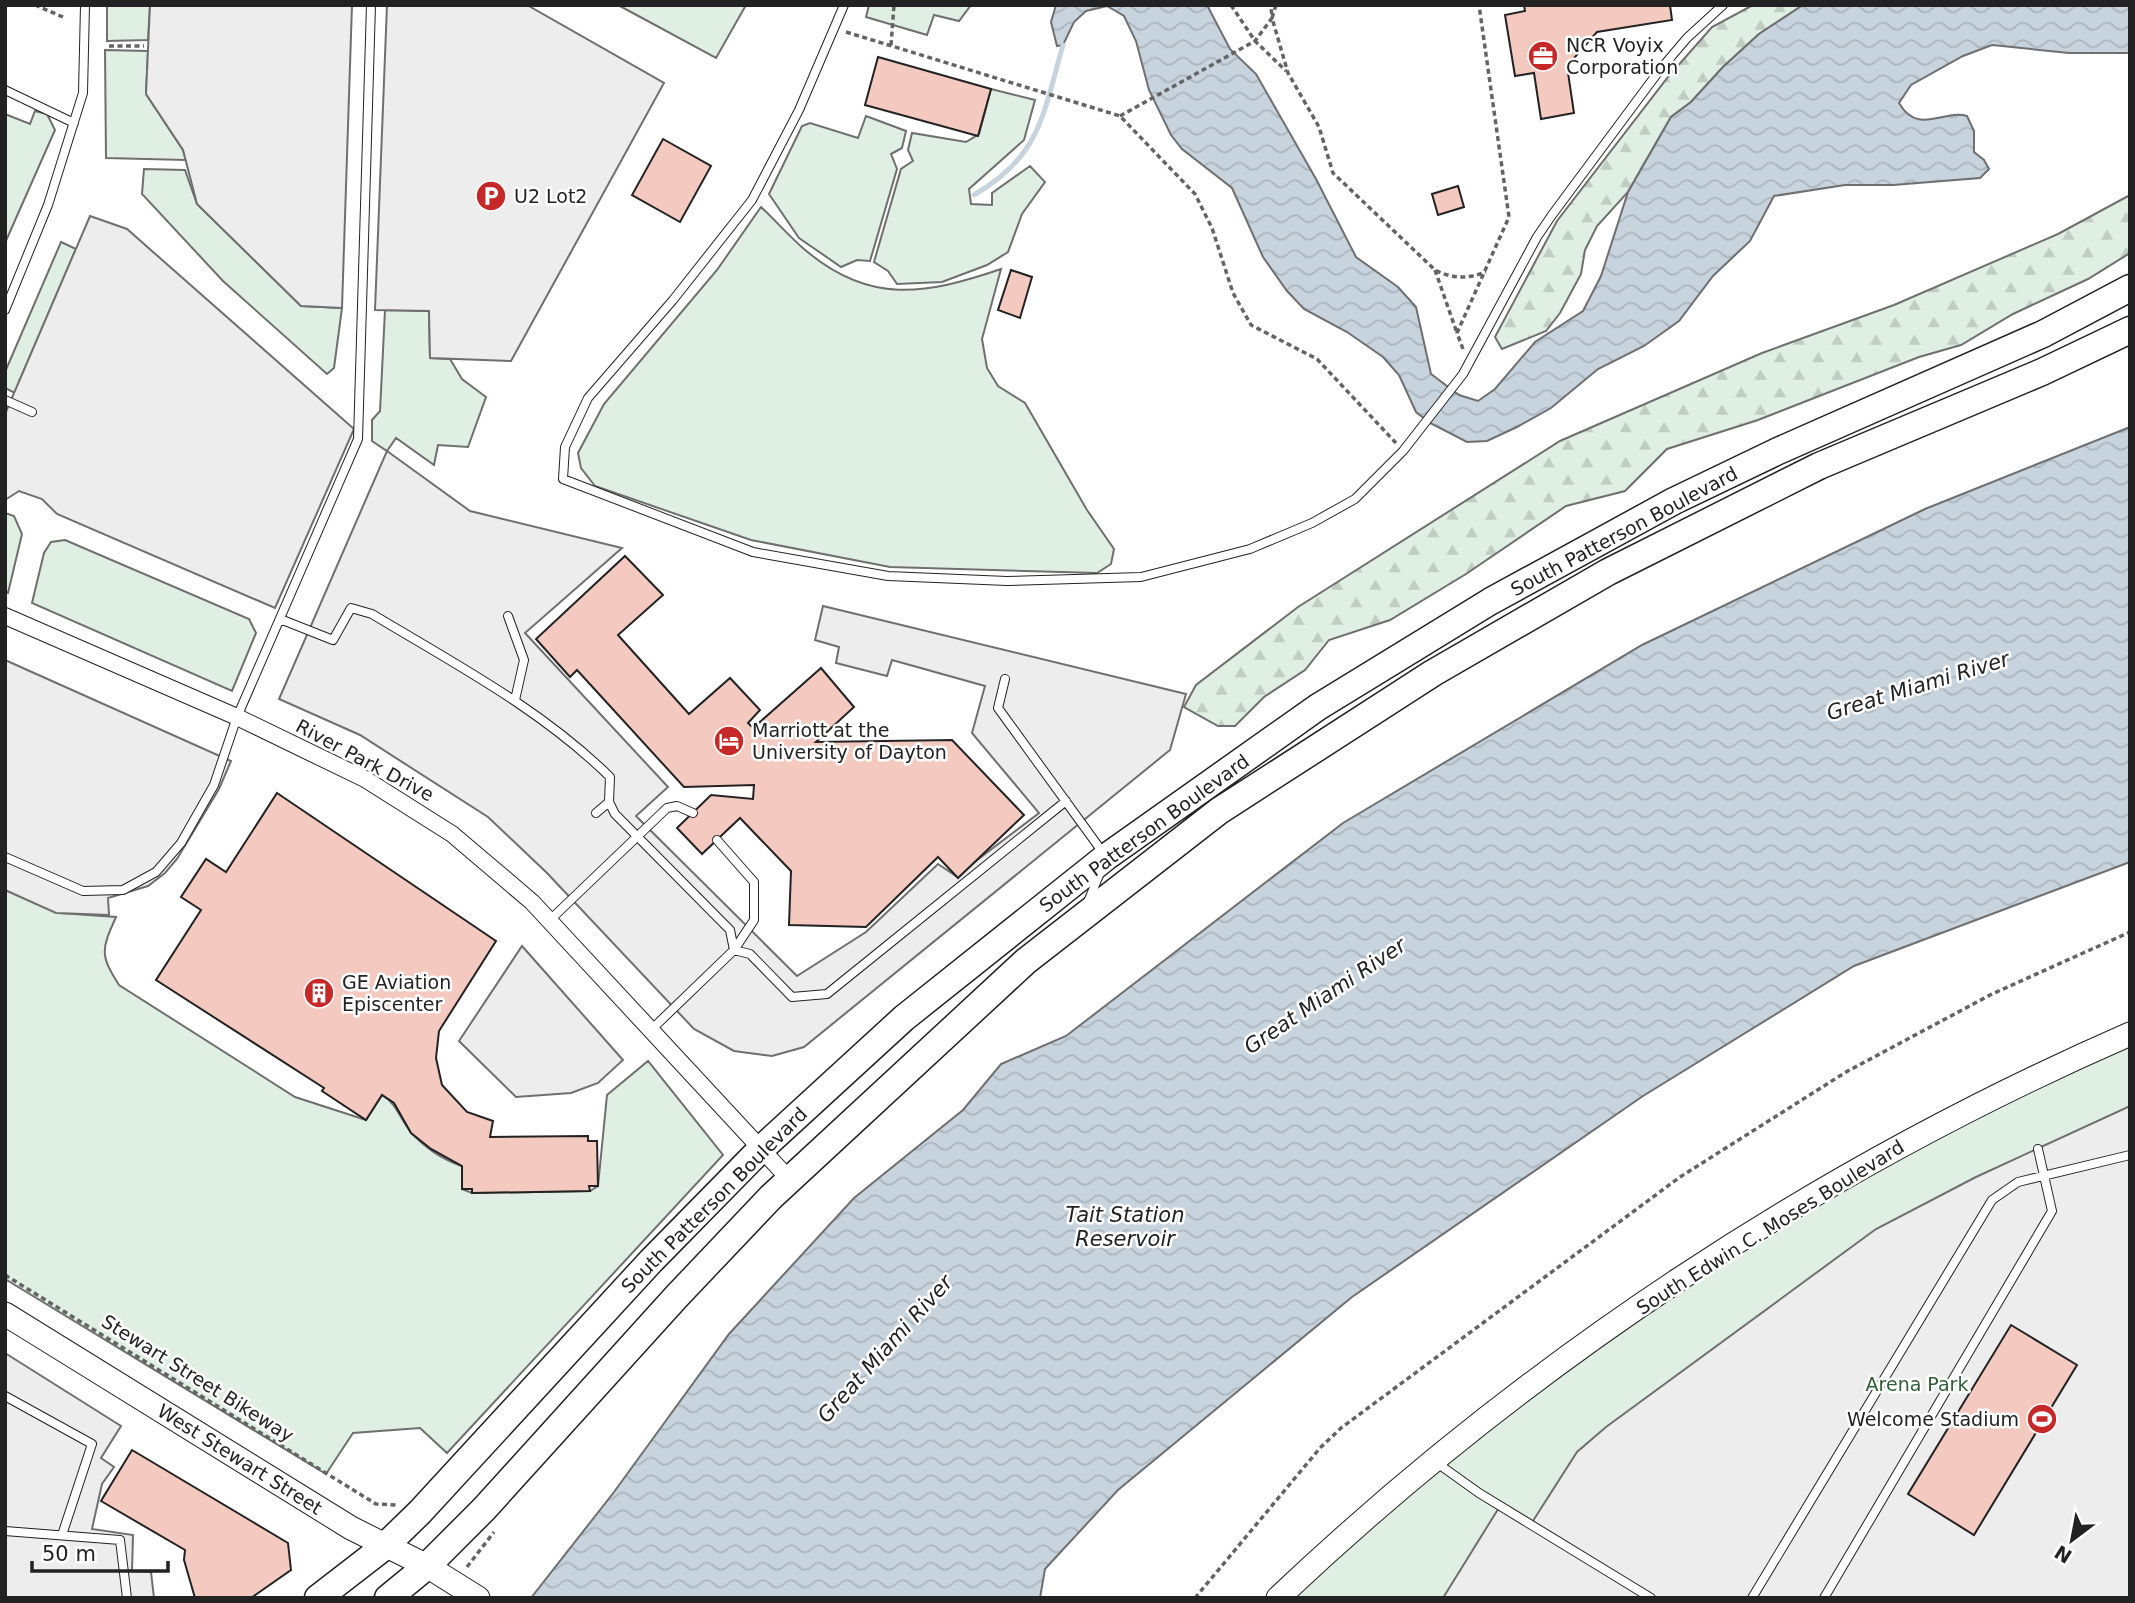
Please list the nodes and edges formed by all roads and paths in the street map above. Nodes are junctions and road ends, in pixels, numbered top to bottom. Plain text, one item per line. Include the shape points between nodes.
1 (35, 5) edge
2 (85, 5) edge
3 (371, 5) edge
4 (844, 5) edge
5 (894, 5) edge
6 (1231, 5) edge
7 (1271, 5) edge
8 (1276, 5) edge
9 (1479, 5) edge
10 (1718, 7) edge
11 (63, 17) dead end
12 (1272, 18) junction
13 (834, 28) junction
14 (1255, 41) junction
15 (109, 46) dead end
16 (144, 46) dead end
17 (891, 46) junction
18 (1288, 73) junction
19 (5, 90) edge
20 (1120, 117) junction
21 (74, 123) junction
22 (1435, 270) junction
23 (1486, 272) junction
24 (2130, 288) edge
25 (5, 310) edge
26 (2130, 330) edge
27 (1457, 334) junction
28 (1469, 363) junction
29 (5, 400) edge
30 (32, 412) dead end
31 (1403, 451) junction
32 (5, 616) edge
33 (508, 616) dead end
34 (279, 619) junction
35 (1004, 679) dead end
36 (515, 700) junction
37 (237, 718) junction
38 (1066, 801) junction
39 (609, 802) junction
40 (596, 813) dead end
41 (693, 813) dead end
42 (638, 836) junction
43 (717, 840) dead end
44 (1106, 857) junction
45 (5, 858) edge
46 (1083, 914) junction
47 (550, 920) junction
48 (2130, 932) edge
49 (734, 950) junction
50 (652, 1028) junction
51 (2130, 1034) edge
52 (2038, 1149) dead end
53 (760, 1150) junction
54 (2130, 1154) edge
55 (2043, 1177) junction
56 (790, 1180) junction
57 (5, 1275) edge
58 (5, 1314) edge
59 (5, 1396) edge
60 (1432, 1459) junction
61 (400, 1504) dead end
62 (498, 1527) dead end
63 (5, 1531) edge
64 (62, 1535) junction
65 (384, 1547) junction
66 (476, 1556) dead end
67 (427, 1566) junction
68 (476, 1597) edge
69 (127, 1598) edge
70 (318, 1598) edge
71 (388, 1598) edge
72 (1195, 1598) edge
73 (1278, 1598) edge
74 (1651, 1598) edge
75 (1752, 1598) edge
76 (1824, 1598) edge

1 - 11 path
2 - 21 lane via 83,93
3 - 34 lane via 358,439
4 - 13 lane
5 - 17 path
6 - 14 path
7 - 12 path
8 - 12 path
9 - 23 path via 1509,217
10 - 28 lane via 1659,71 1537,237
12 - 14 path
12 - 18 path
13 - 17 path
13 - 31 lane via 799,110 752,200 588,398 565,447 563,479 753,552 888,576 1007,582 1141,577 1250,549 1355,499
14 - 18 path
14 - 20 path
15 - 16 path
17 - 20 path
18 - 22 path via 1319,128 1333,173
19 - 21 lane
20 - 31 path via 1195,194 1212,228 1233,293 1251,325 1317,359
21 - 25 lane via 48,205
22 - 23 path via 1461,278
22 - 27 path
23 - 27 path
24 - 44 main road, South Patterson Boulevard via 2043,334 1674,501 1491,601 1318,707
26 - 46 main road, South Patterson Boulevard via 1819,466 1608,572 1336,733 1219,811
27 - 28 path
28 - 31 lane
29 - 30 lane
32 - 37 street, River Park Drive
33 - 36 lane via 524,660
34 - 36 lane via 334,640 351,608 372,614
34 - 37 lane
35 - 38 lane via 998,708
36 - 39 lane via 578,745 610,776
37 - 45 lane via 205,804 156,872 122,890 83,891
37 - 47 street, River Park Drive via 419,810 488,862
38 - 44 lane
38 - 49 lane via 827,994 792,997 750,954
39 - 40 lane
39 - 42 lane
41 - 42 lane via 677,806 667,808
42 - 47 lane
42 - 49 lane via 730,930
43 - 49 lane via 754,882 754,920
44 - 46 lane
44 - 53 main road, South Patterson Boulevard via 904,1018
46 - 56 main road, South Patterson Boulevard via 1026,961
47 - 50 street, River Park Drive
48 - 72 path via 1992,994 1846,1072 1680,1177 1331,1437
49 - 50 lane
50 - 53 street, River Park Drive
51 - 60 main road, South Edwin C. Moses Boulevard via 1969,1110 1834,1184 1646,1302
52 - 55 lane
53 - 56 street, River Park Drive
53 - 65 main road, South Patterson Boulevard via 650,1261 503,1425
54 - 55 lane
55 - 75 lane via 2018,1182 1992,1200
55 - 76 lane via 2052,1211
56 - 67 main road, South Patterson Boulevard
57 - 61 path, Stewart Street Bikeway via 376,1504
58 - 65 main road, West Stewart Street
59 - 64 lane via 92,1444
60 - 73 main road, South Edwin C. Moses Boulevard
60 - 74 lane via 1479,1493
62 - 66 path
63 - 64 lane
64 - 69 lane via 120,1540
65 - 67 main road, West Stewart Street
65 - 70 main road, South Patterson Boulevard
67 - 68 main road, West Stewart Street
67 - 71 main road, South Patterson Boulevard

